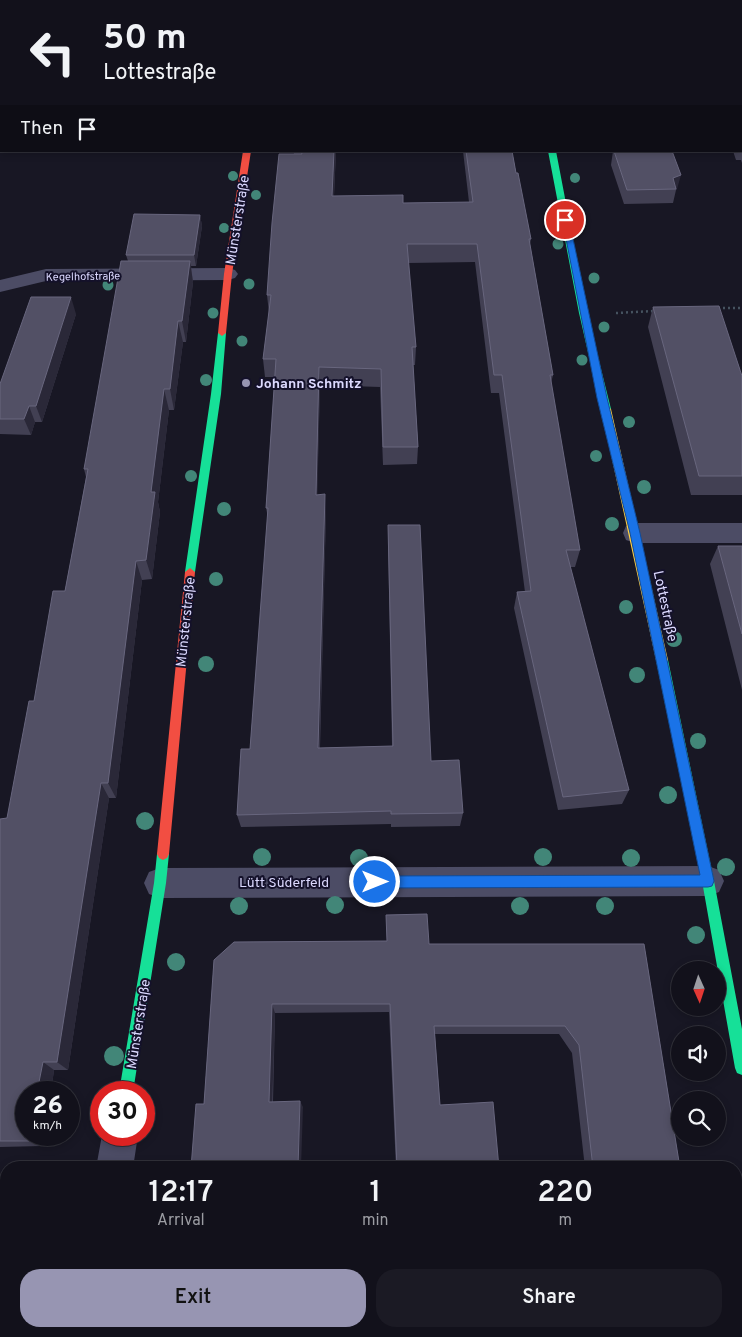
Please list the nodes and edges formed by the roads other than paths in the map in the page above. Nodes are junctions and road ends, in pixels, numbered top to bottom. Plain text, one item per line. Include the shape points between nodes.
1 (247, 152) edge
2 (552, 152) edge
3 (228, 274) junction
4 (0, 286) edge
5 (635, 533) junction
6 (742, 533) edge
7 (708, 881) junction
8 (160, 882) junction
9 (742, 1068) edge
10 (128, 1081) edge
11 (118, 1146) edge
12 (115, 1161) edge

1 - 3 street, Münsterstraße
2 - 5 street, Lottestraße via 583,313
3 - 4 street, Kegelhofstraße via 46,275
3 - 8 street, Münsterstraße via 216,394 186,598
5 - 6 street
5 - 7 street, Lottestraße
7 - 8 street, Lütt Süderfeld
7 - 9 street, Lottestraße
8 - 10 street, Münsterstraße
11 - 12 street

